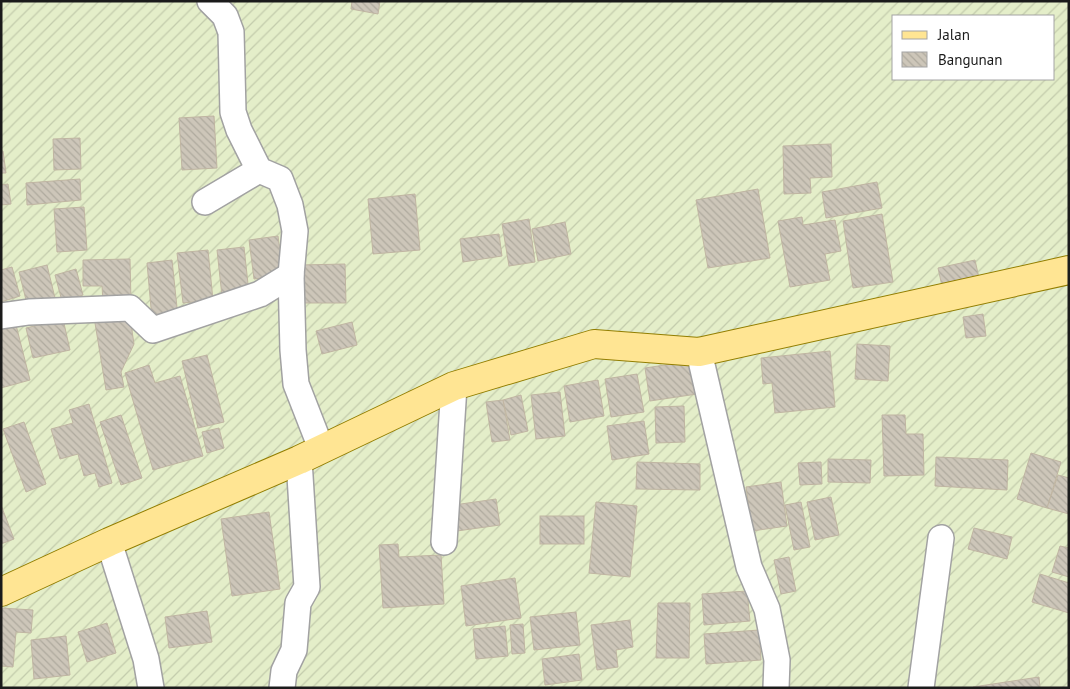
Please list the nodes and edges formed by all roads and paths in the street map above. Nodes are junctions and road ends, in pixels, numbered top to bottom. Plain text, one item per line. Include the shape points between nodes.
1 (210, 1) edge
2 (259, 170) junction
3 (205, 202) dead end
4 (1069, 270) edge
5 (291, 275) junction
6 (1, 316) edge
7 (699, 352) junction
8 (454, 386) junction
9 (310, 454) junction
10 (941, 538) dead end
11 (109, 542) junction
12 (444, 542) dead end
13 (1, 592) edge
14 (150, 688) edge
15 (282, 688) edge
16 (776, 688) edge
17 (921, 688) edge

1 - 2 street via 225,16 230,32 233,112
2 - 3 street
2 - 5 street via 280,179 290,205 295,231
4 - 7 main road
5 - 6 street via 260,294 153,330 130,308
5 - 9 street via 296,384
7 - 8 main road via 594,344
7 - 16 street via 750,567 767,608 777,660
8 - 9 main road
8 - 12 street
9 - 11 main road
9 - 15 street via 307,587 298,603 294,650 284,671
10 - 17 street
11 - 13 main road
11 - 14 street via 146,659

